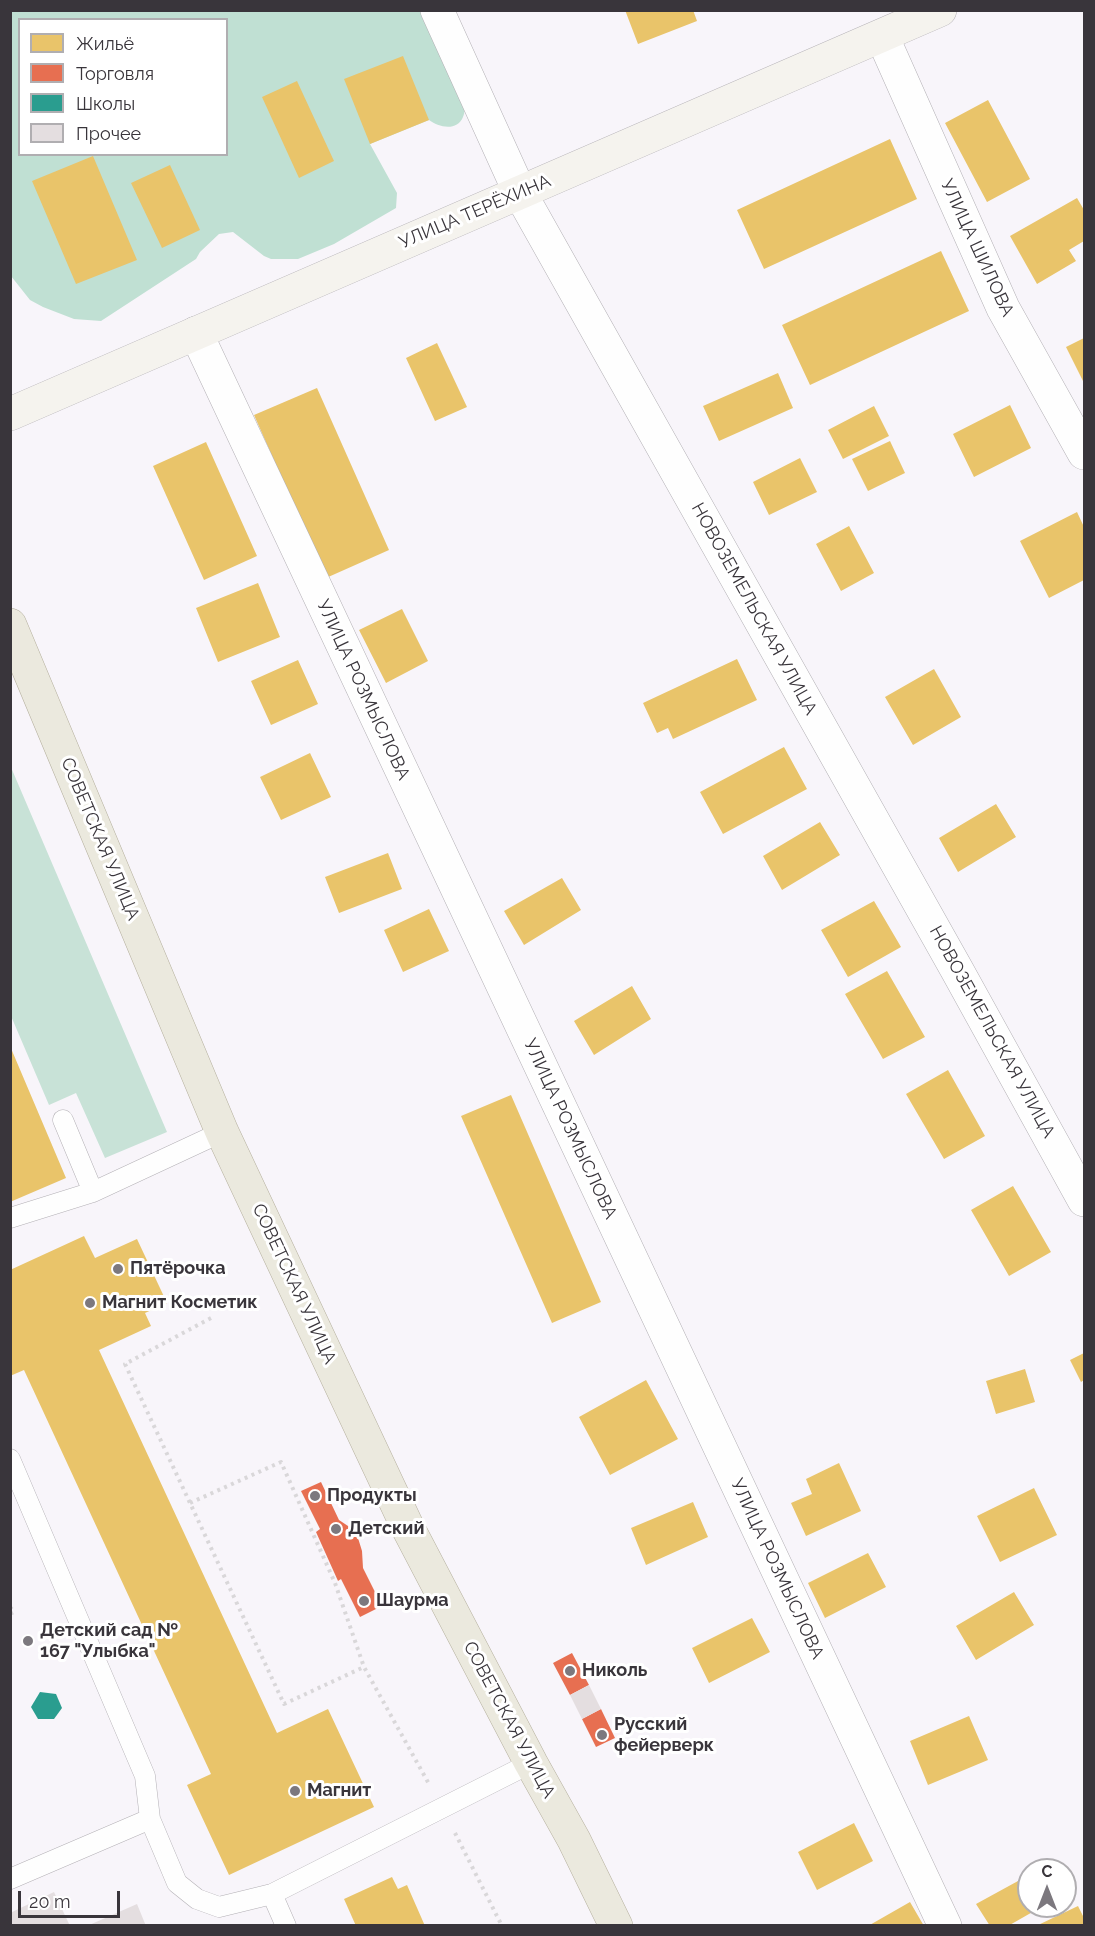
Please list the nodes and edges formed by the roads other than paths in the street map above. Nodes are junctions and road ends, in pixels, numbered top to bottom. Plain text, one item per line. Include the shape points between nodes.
1 (437, 10) edge
2 (940, 10) edge
3 (882, 36) junction
4 (520, 193) junction
5 (196, 333) junction
6 (10, 414) edge
7 (1084, 453) edge
8 (10, 625) edge
9 (63, 1120) dead end
10 (222, 1132) junction
11 (93, 1192) junction
12 (1084, 1200) edge
13 (10, 1218) edge
14 (10, 1459) edge
15 (531, 1763) junction
16 (150, 1818) junction
17 (10, 1879) edge
18 (272, 1894) junction
19 (286, 1926) edge
20 (616, 1926) edge
21 (945, 1926) edge

1 - 4 street, НОВОЗЕМЕЛЬСКАЯ УЛИЦА
2 - 3 main road, УЛИЦА ТЕРЁХИНА
3 - 4 main road, УЛИЦА ТЕРЁХИНА
3 - 7 street, УЛИЦА ШИЛОВА via 1003,308
4 - 5 main road, УЛИЦА ТЕРЁХИНА
4 - 12 street, НОВОЗЕМЕЛЬСКАЯ УЛИЦА
5 - 6 main road, УЛИЦА ТЕРЁХИНА
5 - 21 street, УЛИЦА РОЗМЫСЛОВА
8 - 10 main road, СОВЕТСКАЯ УЛИЦА
9 - 11 lane
10 - 11 lane
10 - 15 main road, СОВЕТСКАЯ УЛИЦА via 407,1526
11 - 13 lane
14 - 16 lane via 145,1776
15 - 18 lane
15 - 20 main road, СОВЕТСКАЯ УЛИЦА
16 - 17 lane
16 - 18 lane via 177,1883 197,1899 219,1907
18 - 19 lane

